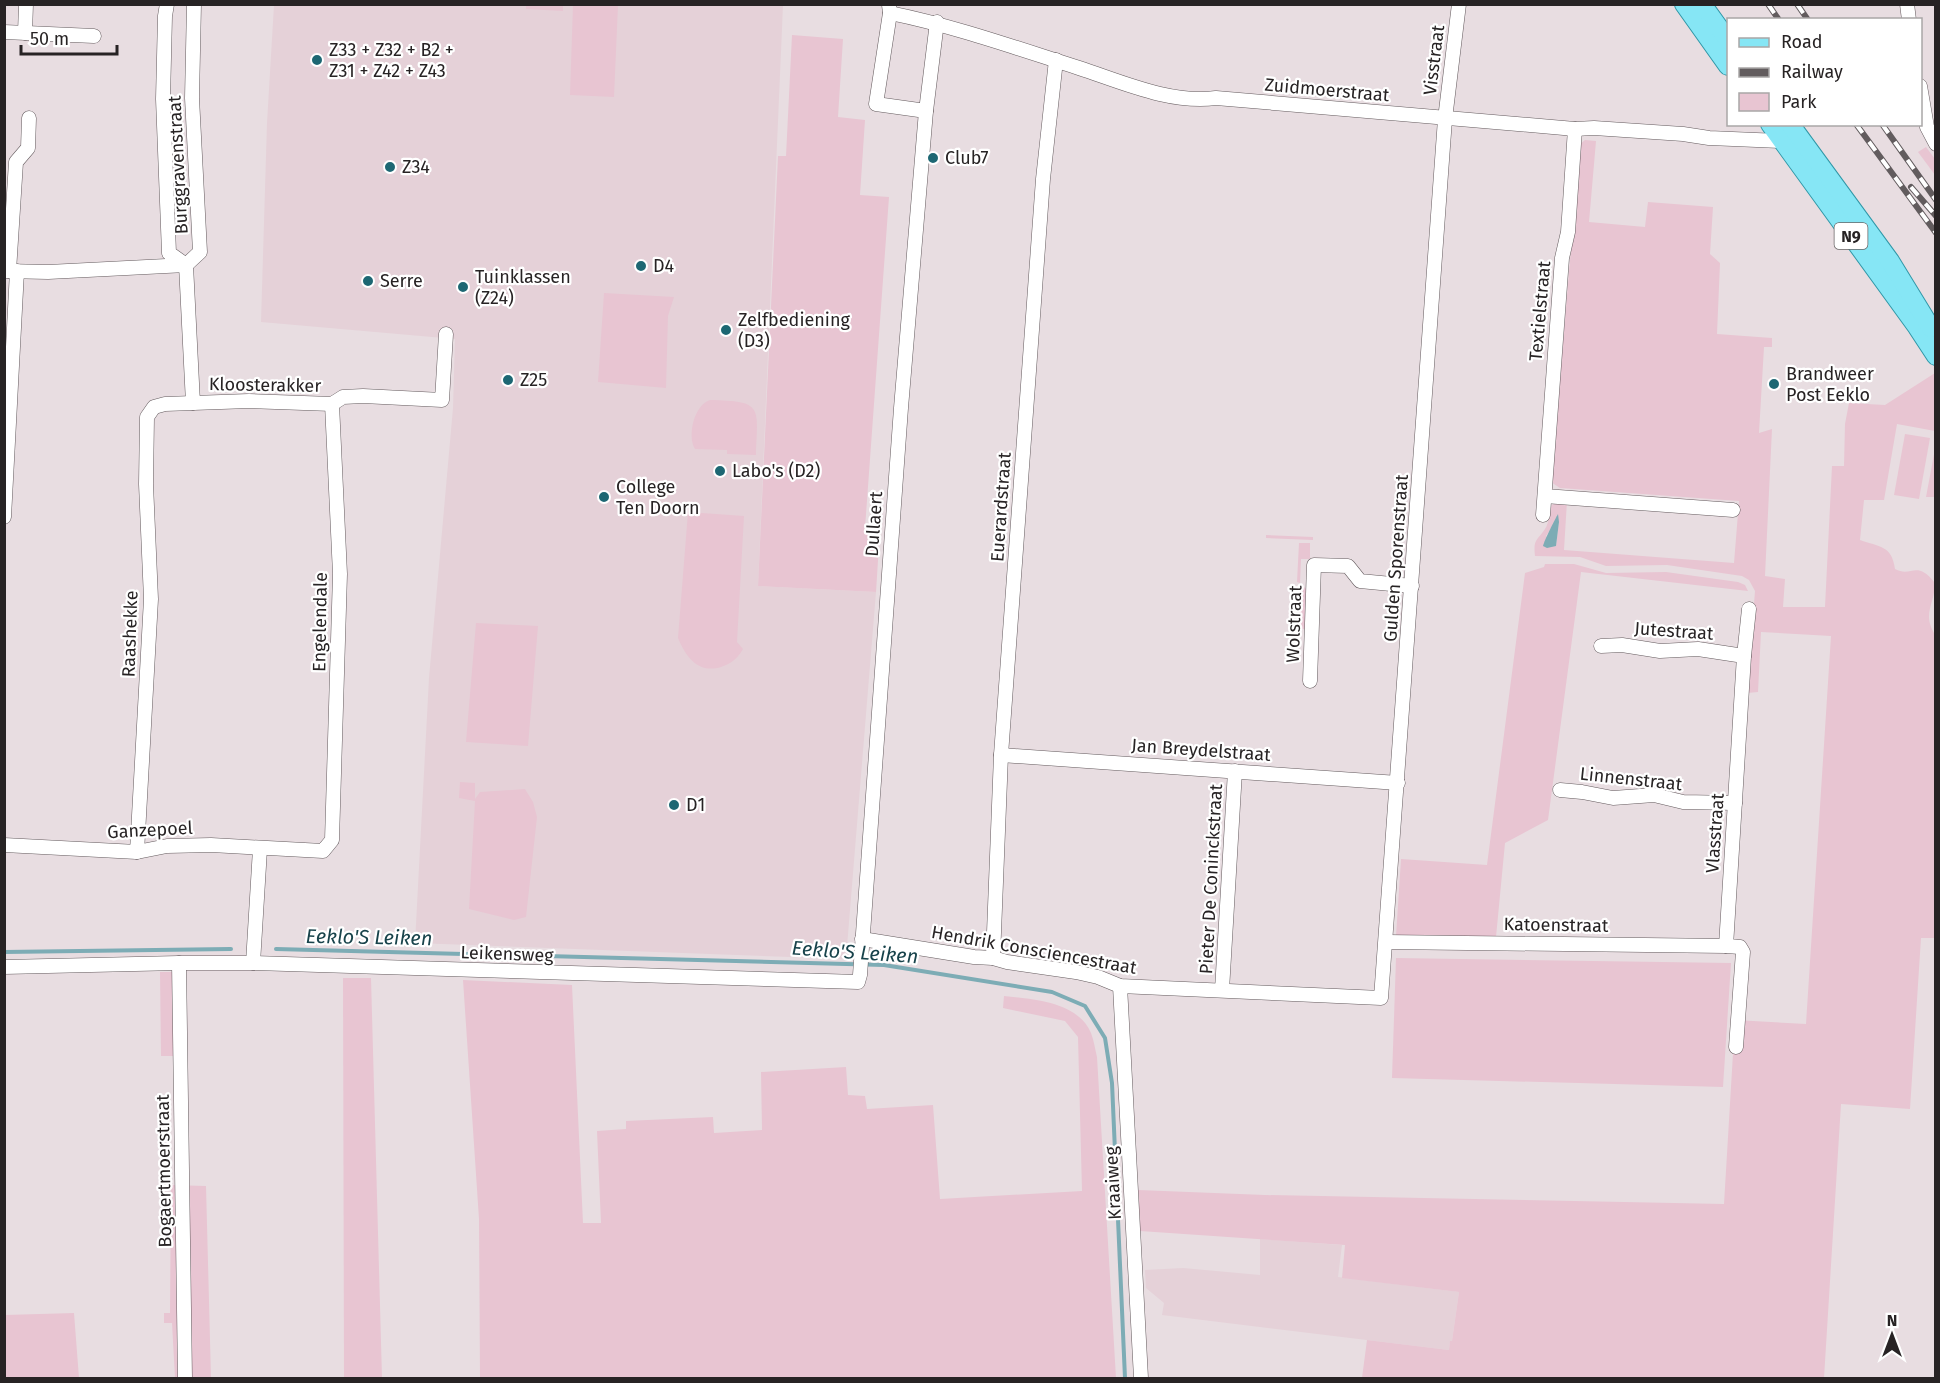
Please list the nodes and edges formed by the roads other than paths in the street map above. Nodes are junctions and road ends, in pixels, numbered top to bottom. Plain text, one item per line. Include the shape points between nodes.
1 (26, 4) edge
2 (167, 4) edge
3 (194, 4) edge
4 (1459, 4) edge
5 (1684, 4) edge
6 (1702, 4) edge
7 (889, 9) edge
8 (938, 22) junction
9 (4, 32) edge
10 (25, 33) junction
11 (94, 36) dead end
12 (1727, 39) edge
13 (1056, 60) junction
14 (1727, 65) edge
15 (1922, 98) edge
16 (926, 111) junction
17 (29, 117) dead end
18 (1445, 119) junction
19 (1775, 126) edge
20 (1575, 129) junction
21 (1789, 132) edge
22 (1935, 144) edge
23 (186, 265) junction
24 (10, 271) edge
25 (446, 334) dead end
26 (1935, 335) edge
27 (1935, 356) edge
28 (193, 403) junction
29 (332, 404) junction
30 (147, 417) joint
31 (1545, 496) junction
32 (1732, 510) dead end
33 (1543, 515) dead end
34 (4, 517) edge
35 (1412, 586) junction
36 (1749, 609) dead end
37 (1601, 646) dead end
38 (1744, 656) junction
39 (1310, 681) dead end
40 (1001, 755) junction
41 (1235, 771) junction
42 (1398, 783) junction
43 (1560, 790) dead end
44 (1735, 803) junction
45 (332, 840) joint
46 (4, 845) edge
47 (260, 849) junction
48 (137, 852) junction
49 (862, 939) junction
50 (1386, 942) junction
51 (1726, 946) junction
52 (993, 958) junction
53 (179, 963) junction
54 (253, 963) junction
55 (4, 967) edge
56 (1120, 986) junction
57 (1222, 990) junction
58 (1381, 998) joint
59 (1736, 1047) dead end
60 (184, 1378) edge
61 (1141, 1378) edge

1 - 10 street
2 - 23 street, Burggravenstraat via 163,99 170,253
3 - 23 street, Burggravenstraat via 192,98 200,252
4 - 18 street, Visstraat
5 - 14 main road
6 - 12 main road
7 - 8 street, Zuidmoerstraat
7 - 16 street via 876,104
8 - 13 street, Zuidmoerstraat
8 - 16 street, Dullaert
9 - 10 street
10 - 11 street
13 - 18 street, Zuidmoerstraat via 1164,95
13 - 40 street, Euerardstraat via 1042,179
15 - 22 street via 1927,127
16 - 49 street, Dullaert
17 - 24 street via 28,148 16,162
18 - 20 street, Zuidmoerstraat
18 - 35 street, Gulden Sporenstraat
19 - 21 main road, N9
20 - 21 street, Zuidmoerstraat via 1709,138
20 - 31 street, Textielstraat
21 - 26 main road, N9 via 1890,261
21 - 27 main road, N9
23 - 24 street
23 - 28 street, Kloosterakker
24 - 34 street
25 - 29 street, Kloosterakker via 442,400 343,397
28 - 29 street, Kloosterakker
28 - 30 street, Kloosterakker via 154,407
29 - 45 street, Engelendale via 340,574
30 - 48 street, Raashekke via 151,599
31 - 32 street
31 - 33 street, Textielstraat
35 - 39 street, Wolstraat via 1360,581 1348,566 1314,565
35 - 42 street, Gulden Sporenstraat
36 - 38 street, Vlasstraat
37 - 38 street, Jutestraat via 1660,651 1698,649
38 - 44 street, Vlasstraat
40 - 41 street, Jan Breydelstraat
40 - 52 street, Euerardstraat
41 - 42 street, Jan Breydelstraat
41 - 57 street, Pieter De Coninckstraat
42 - 50 street, Gulden Sporenstraat
43 - 44 street, Linnenstraat via 1613,798 1653,795 1683,802
44 - 51 street, Vlasstraat
45 - 47 street, Ganzepoel via 323,851
46 - 48 street, Ganzepoel
47 - 48 street, Ganzepoel via 168,846
47 - 54 street
49 - 52 street, Hendrik Consciencestraat
49 - 54 street, Leikensweg via 858,982
50 - 51 street, Katoenstraat
50 - 58 street, Gulden Sporenstraat
51 - 59 street via 1740,947 1743,952
52 - 56 street, Hendrik Consciencestraat via 1076,972
53 - 54 street, Leikensweg
53 - 55 street, Leikensweg
53 - 60 street, Bogaertmoerstraat
56 - 57 street, Hendrik Consciencestraat
56 - 61 street, Kraaiweg
57 - 58 street, Hendrik Consciencestraat

